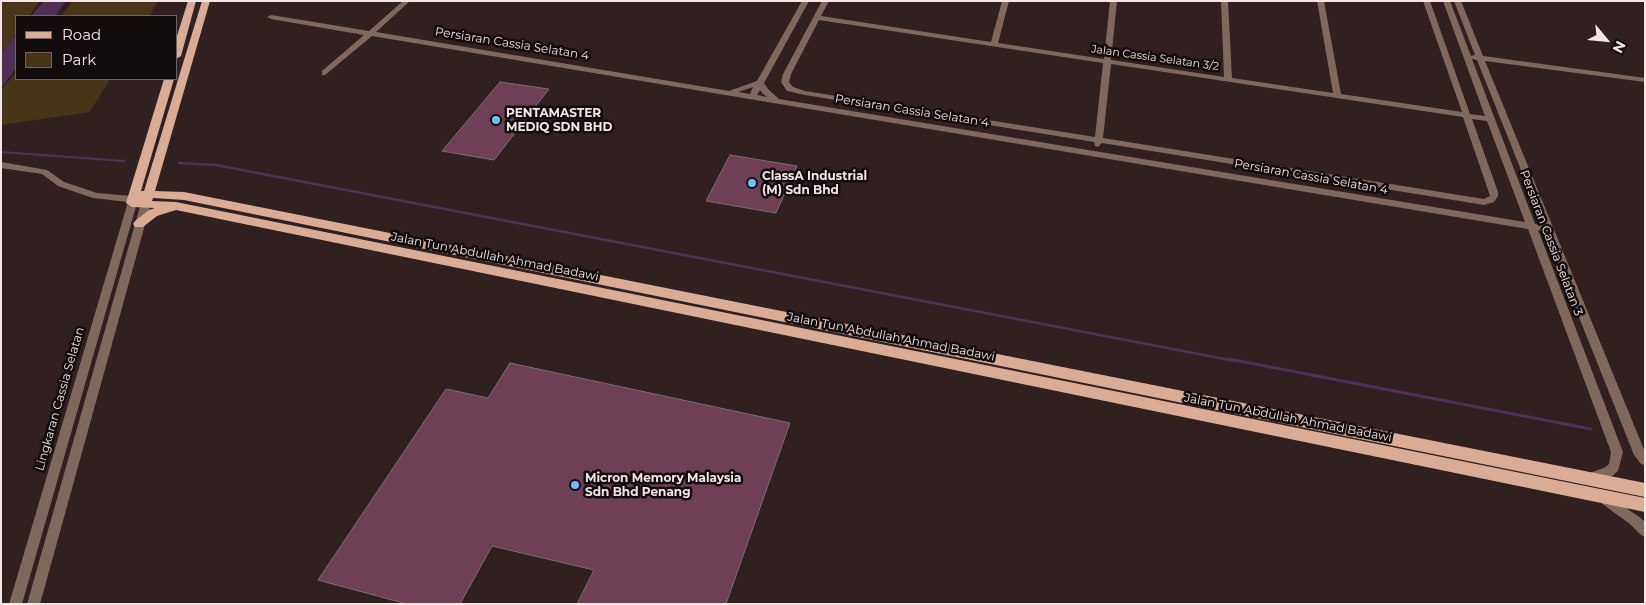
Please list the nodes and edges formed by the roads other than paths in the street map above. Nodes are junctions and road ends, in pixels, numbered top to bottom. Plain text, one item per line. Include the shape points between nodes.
1 (192, 1) edge
2 (206, 1) edge
3 (406, 1) edge
4 (806, 1) edge
5 (826, 1) edge
6 (1006, 1) edge
7 (1114, 1) edge
8 (1224, 1) edge
9 (1320, 1) edge
10 (1426, 1) edge
11 (1446, 1) edge
12 (1456, 1) edge
13 (271, 17) dead end
14 (817, 18) junction
15 (370, 33) junction
16 (994, 45) junction
17 (178, 49) edge
18 (1476, 49) junction
19 (1468, 56) junction
20 (1480, 58) junction
21 (1108, 62) junction
22 (1508, 62) junction
23 (1485, 72) junction
24 (325, 73) dead end
25 (169, 80) edge
26 (1228, 80) junction
27 (1645, 80) edge
28 (760, 83) junction
29 (727, 93) junction
30 (1337, 96) junction
31 (752, 97) junction
32 (777, 101) junction
33 (1466, 115) junction
34 (1490, 119) junction
35 (1098, 139) junction
36 (1097, 154) junction
37 (1, 166) edge
38 (155, 174) junction
39 (139, 198) junction
40 (178, 201) junction
41 (1526, 213) junction
42 (1502, 222) junction
43 (139, 224) junction
44 (1531, 226) junction
45 (1548, 229) junction
46 (1536, 240) junction
47 (449, 249) junction
48 (437, 259) junction
49 (1645, 460) edge
50 (1589, 479) junction
51 (1645, 490) edge
52 (1600, 495) junction
53 (1645, 504) edge
54 (1645, 531) edge
55 (15, 604) edge
56 (33, 604) edge

1 - 17 main road
2 - 38 main road
3 - 15 street
4 - 28 street
5 - 14 street
6 - 16 street
7 - 21 street
8 - 26 street
9 - 30 street
10 - 33 street
11 - 19 street, Persiaran Cassia Selatan 3
12 - 18 street, Persiaran Cassia Selatan 3
13 - 15 street, Persiaran Cassia Selatan 4
14 - 16 street, Jalan Cassia Selatan 3/2
14 - 35 street via 787,74 784,82 790,88 815,95
15 - 24 street
15 - 29 street, Persiaran Cassia Selatan 4
16 - 21 street, Jalan Cassia Selatan 3/2
18 - 20 street, Persiaran Cassia Selatan 3
18 - 22 street
19 - 20 street
19 - 34 street, Persiaran Cassia Selatan 3
20 - 22 street
20 - 23 street, Persiaran Cassia Selatan 3
21 - 26 street, Jalan Cassia Selatan 3/2
21 - 35 street
22 - 23 street
22 - 27 street
23 - 45 street, Persiaran Cassia Selatan 3
25 - 39 main road
26 - 30 street, Jalan Cassia Selatan 3/2
28 - 29 street
28 - 31 street
28 - 32 street via 764,91
29 - 31 street, Persiaran Cassia Selatan 4
30 - 33 street, Jalan Cassia Selatan 3/2
31 - 32 street, Persiaran Cassia Selatan 4
32 - 36 street, Persiaran Cassia Selatan 4
33 - 34 street, Jalan Cassia Selatan 3/2
33 - 35 street via 1494,192 1491,200 1484,202
34 - 41 street, Persiaran Cassia Selatan 3
35 - 36 street
36 - 42 street, Persiaran Cassia Selatan 4
37 - 39 street via 44,172 61,184 96,196
38 - 39 main road
38 - 40 main road
39 - 40 main road, Jalan Tun Abdullah Ahmad Badawi
39 - 43 street
39 - 55 street, Lingkaran Cassia Selatan
40 - 43 main road
40 - 47 main road, Jalan Tun Abdullah Ahmad Badawi
40 - 48 main road, Jalan Tun Abdullah Ahmad Badawi
41 - 42 street via 1520,218
41 - 44 street, Persiaran Cassia Selatan 3
42 - 44 street, Persiaran Cassia Selatan 4
42 - 46 street
43 - 56 street
44 - 45 street, Persiaran Cassia Selatan 4
44 - 46 street, Persiaran Cassia Selatan 3
45 - 49 street, Persiaran Cassia Selatan 3 via 1640,455
46 - 50 street, Persiaran Cassia Selatan 3 via 1617,452 1614,467
47 - 48 main road via 439,252
47 - 50 main road, Jalan Tun Abdullah Ahmad Badawi
48 - 52 main road, Jalan Tun Abdullah Ahmad Badawi
50 - 51 main road, Jalan Tun Abdullah Ahmad Badawi
52 - 53 main road, Jalan Tun Abdullah Ahmad Badawi
52 - 54 street

